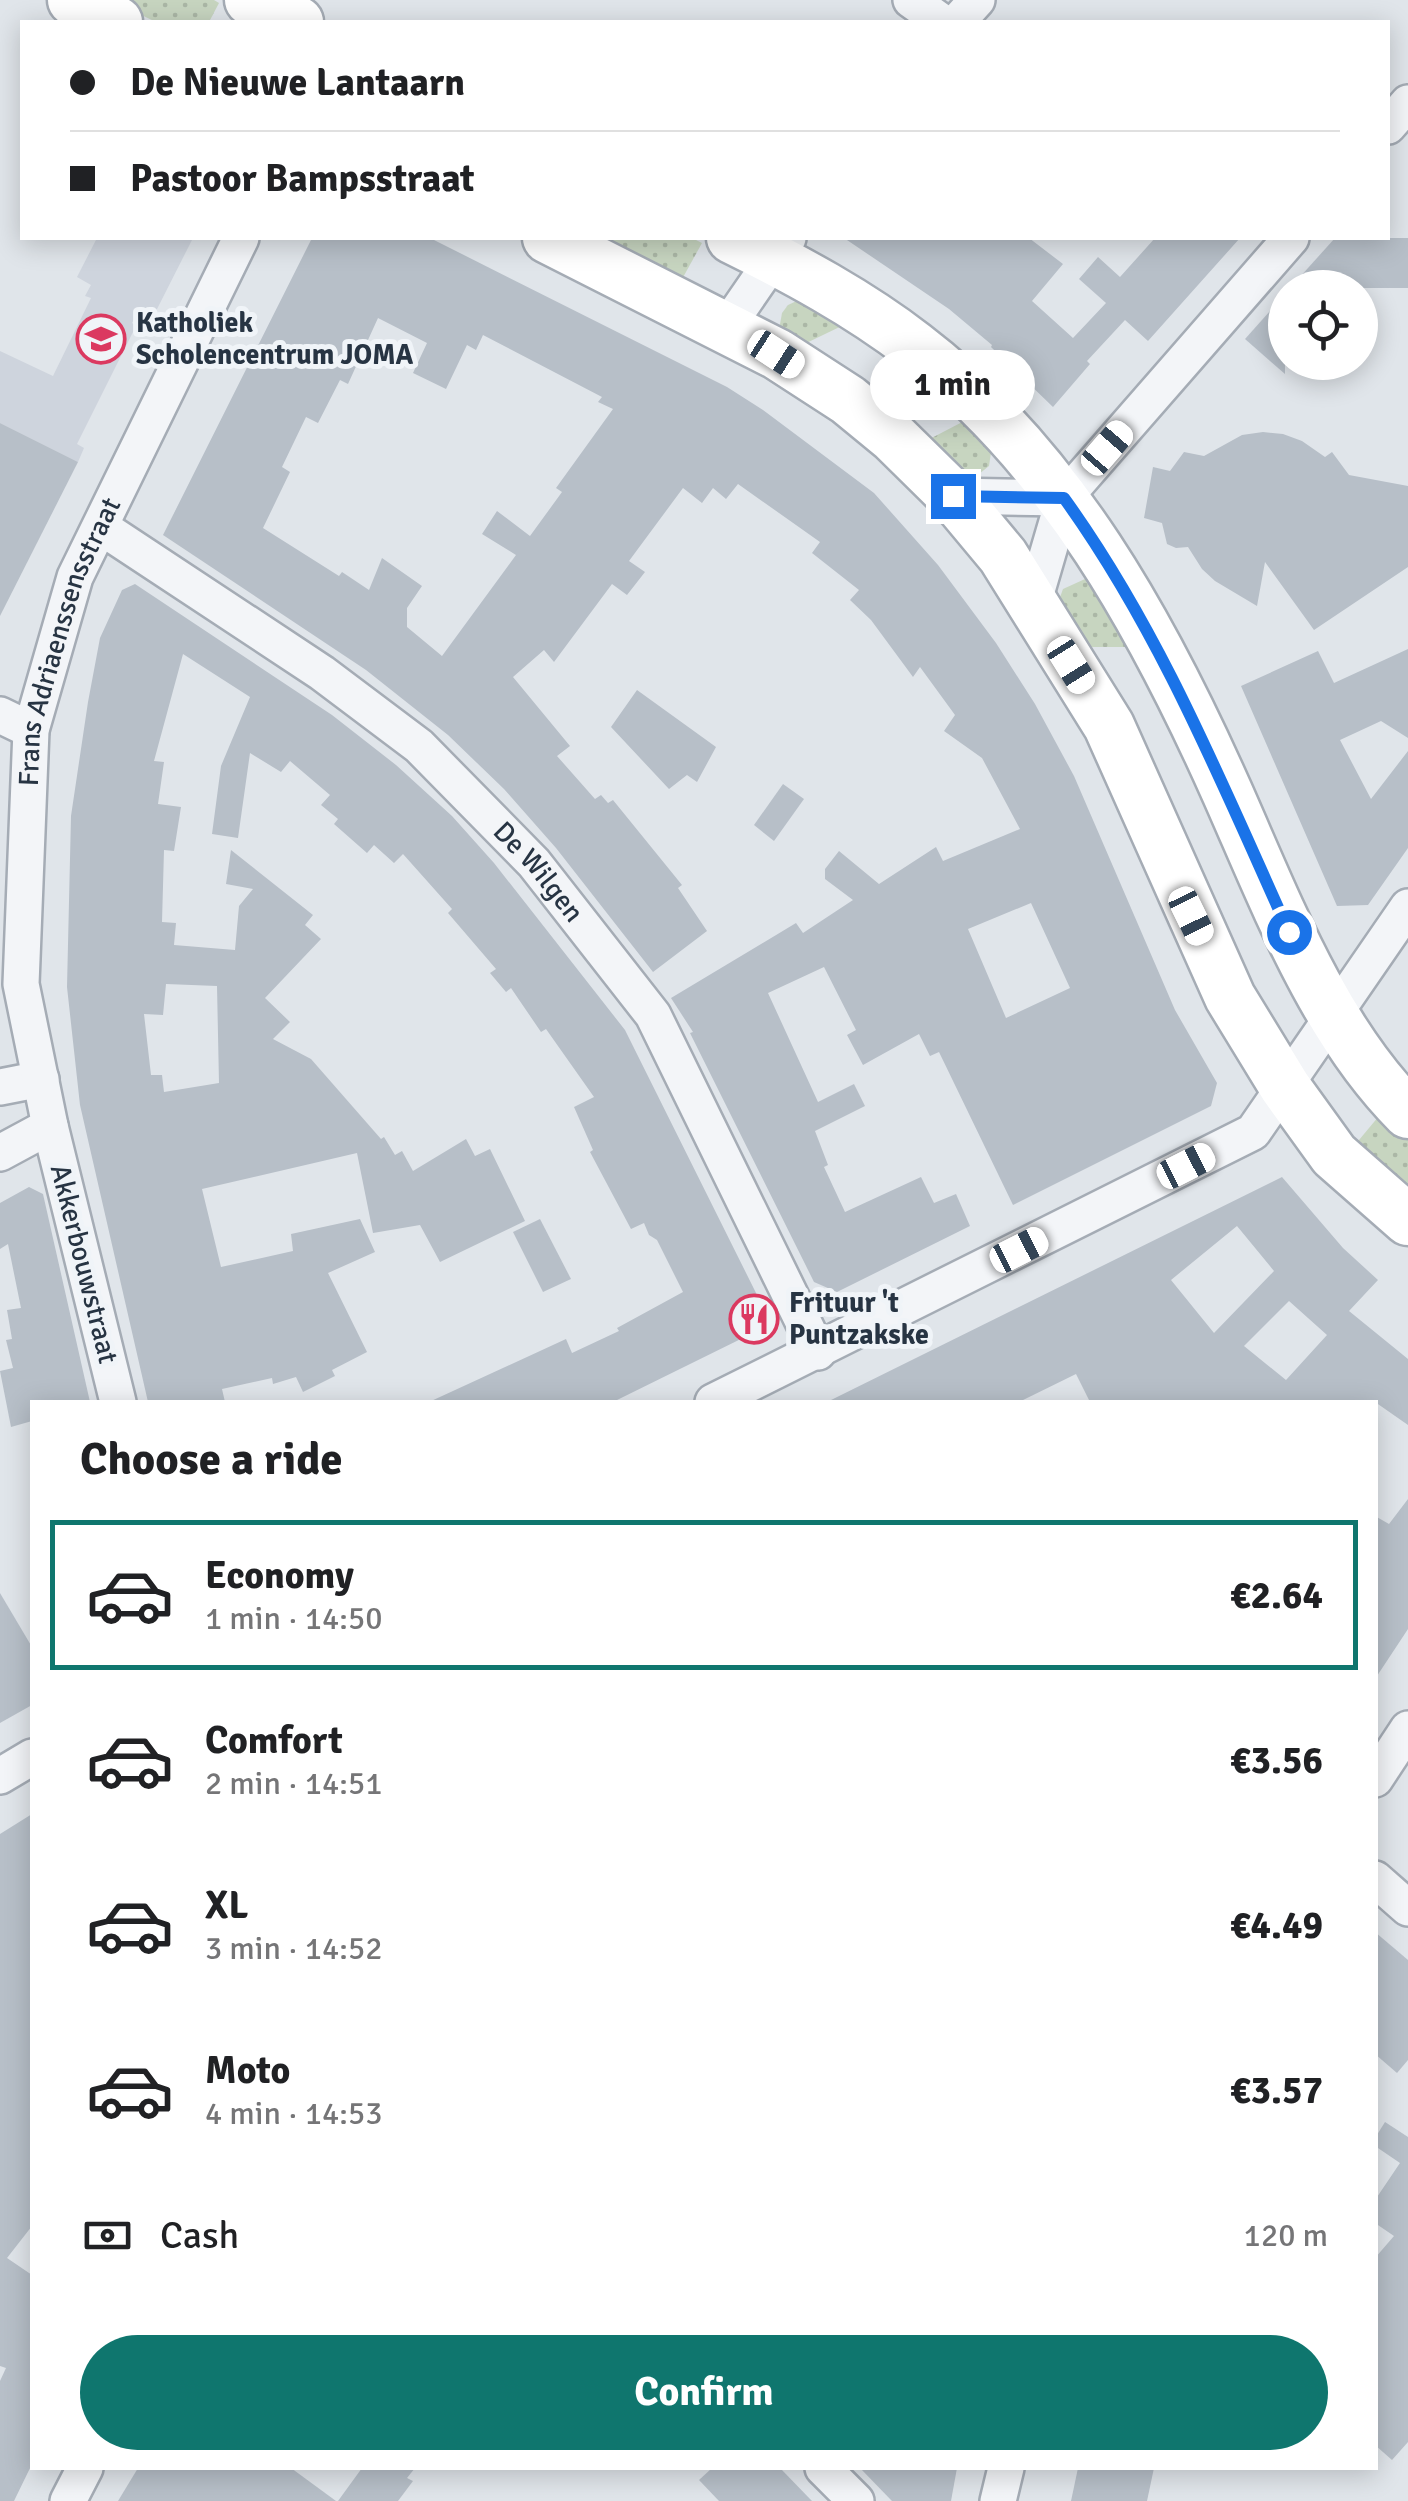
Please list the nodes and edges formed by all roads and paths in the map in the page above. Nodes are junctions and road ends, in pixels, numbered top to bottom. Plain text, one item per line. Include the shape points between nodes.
1 (73, 0) edge
2 (250, 0) edge
3 (910, 0) edge
4 (976, 0) edge
5 (113, 20) edge
6 (294, 20) edge
7 (939, 20) edge
8 (959, 20) edge
9 (1408, 103) edge
10 (1390, 124) edge
11 (240, 240) edge
12 (552, 240) edge
13 (1289, 240) edge
14 (765, 244) edge
15 (726, 328) junction
16 (953, 496) junction
17 (1064, 498) junction
18 (102, 527) junction
19 (1033, 604) junction
20 (16, 723) edge
21 (1408, 907) edge
22 (1334, 1013) junction
23 (41, 1079) junction
24 (0, 1087) edge
25 (1285, 1087) junction
26 (1408, 1113) edge
27 (50, 1126) junction
28 (0, 1154) edge
29 (1408, 1220) edge
30 (818, 1352) junction
31 (118, 1400) edge
32 (717, 1400) edge
33 (1408, 1729) edge
34 (30, 1758) edge
35 (1378, 1774) edge
36 (0, 1776) edge
37 (1378, 1882) edge
38 (1408, 1908) edge
39 (83, 2470) edge
40 (826, 2470) edge
41 (1006, 2470) edge
42 (68, 2501) edge
43 (856, 2501) edge
44 (998, 2501) edge

1 - 5 street
2 - 6 street
3 - 7 street
4 - 8 street
9 - 10 street
11 - 18 street, Frans Adriaenssensstraat
12 - 15 street
13 - 17 street
14 - 15 street
14 - 17 street via 914,346 1006,430
15 - 16 street via 848,400
16 - 17 street
16 - 19 street
17 - 19 street
17 - 22 street via 1132,605 1202,736 1289,932
18 - 20 street, Frans Adriaenssensstraat
18 - 30 street, De Wilgen via 419,746 534,862 652,1016
19 - 25 street via 1109,726 1230,997
20 - 23 street, Frans Adriaenssensstraat via 21,984
21 - 22 street
22 - 25 street
22 - 26 street
23 - 24 street
23 - 27 street, Frans Adriaenssensstraat
25 - 29 street via 1334,1155
25 - 30 street via 1253,1132
27 - 28 street
27 - 31 street, Akkerbouwstraat
30 - 32 street
33 - 35 street
34 - 36 street
37 - 38 street
39 - 42 street
40 - 43 street
41 - 44 street

